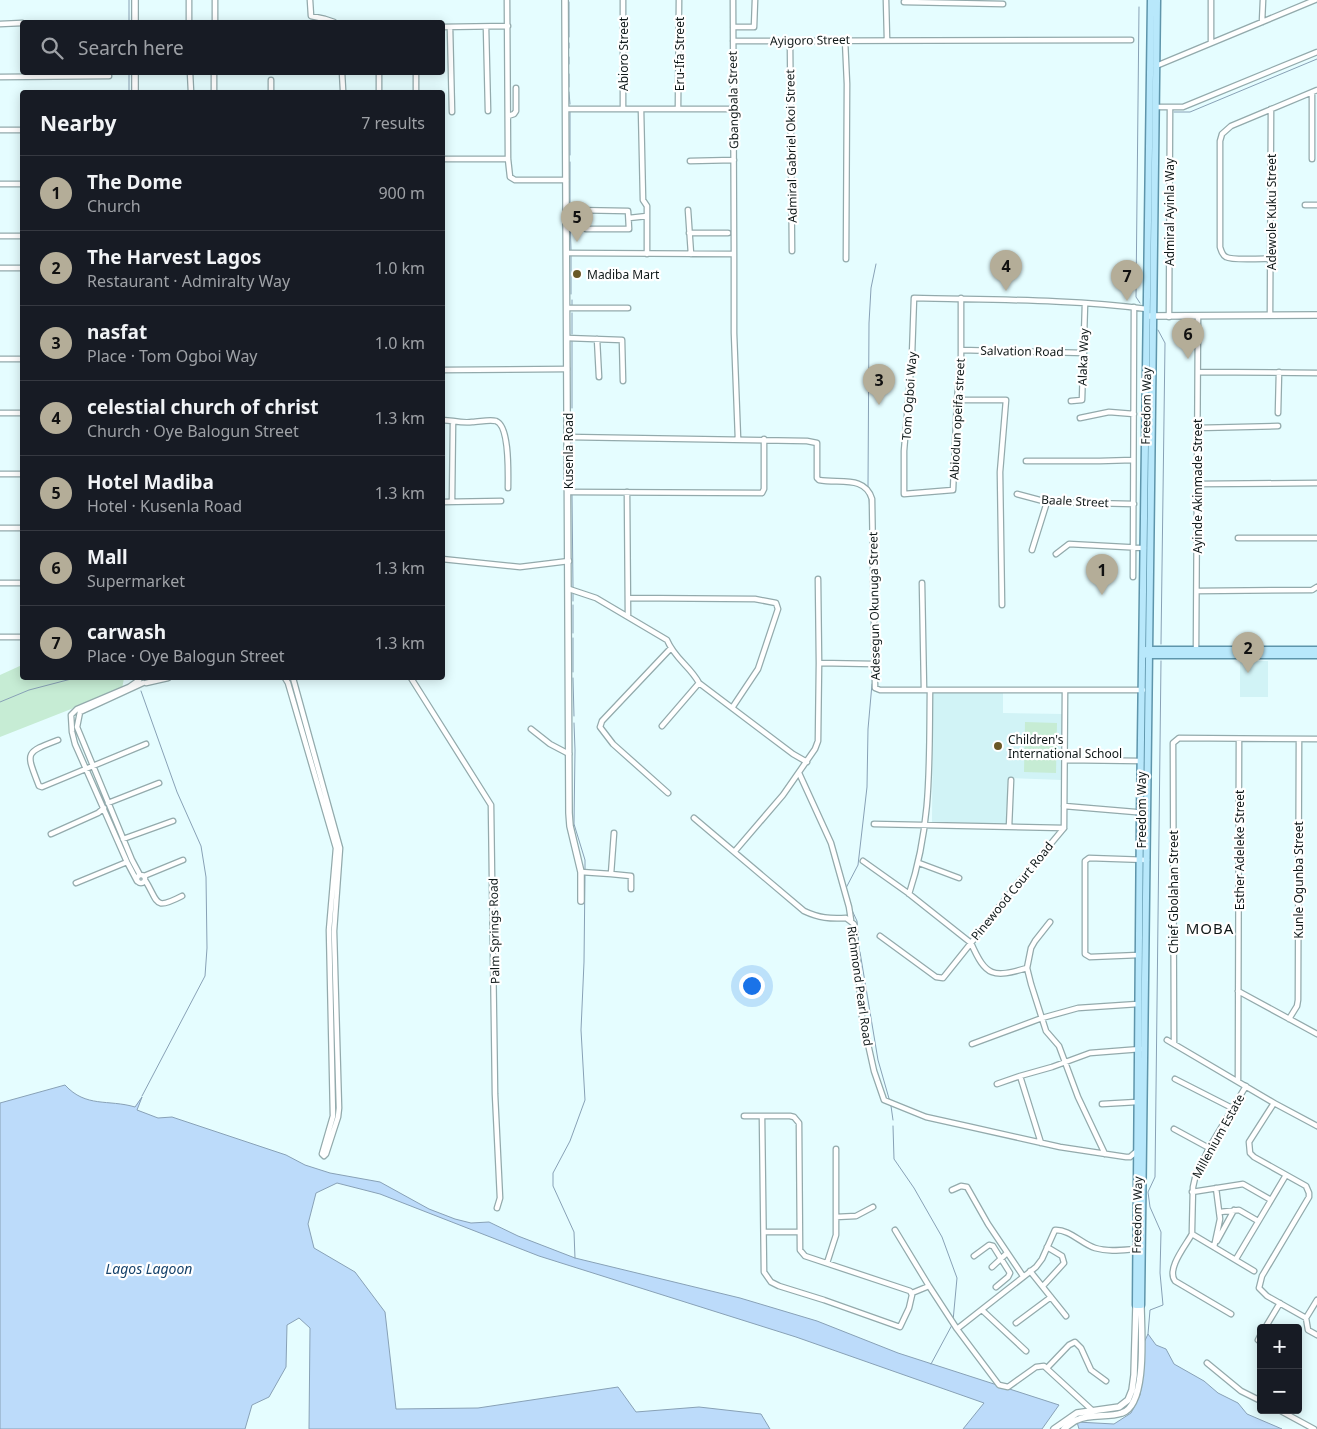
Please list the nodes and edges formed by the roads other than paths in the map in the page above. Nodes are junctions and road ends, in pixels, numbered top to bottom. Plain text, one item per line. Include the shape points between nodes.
1 (135, 0) edge
2 (189, 0) edge
3 (215, 0) edge
4 (310, 0) edge
5 (507, 0) edge
6 (565, 0) edge
7 (623, 0) edge
8 (679, 0) edge
9 (733, 0) edge
10 (755, 0) edge
11 (886, 0) edge
12 (1151, 0) edge
13 (1158, 0) edge
14 (1211, 0) edge
15 (1263, 0) edge
16 (1315, 0) edge
17 (922, 1) edge
18 (904, 2) dead end
19 (988, 2) edge
20 (1003, 4) dead end
21 (135, 20) edge
22 (189, 20) edge
23 (215, 20) edge
24 (326, 20) edge
25 (1262, 22) junction
26 (20, 23) edge
27 (0, 24) edge
28 (508, 26) junction
29 (445, 27) edge
30 (450, 27) junction
31 (486, 27) junction
32 (733, 27) junction
33 (887, 39) junction
34 (845, 40) junction
35 (1131, 40) dead end
36 (733, 41) junction
37 (790, 41) junction
38 (1211, 43) junction
39 (1317, 52) edge
40 (1157, 65) junction
41 (1150, 69) junction
42 (135, 75) edge
43 (190, 75) edge
44 (214, 75) edge
45 (342, 75) edge
46 (379, 75) edge
47 (416, 75) edge
48 (108, 76) dead end
49 (0, 77) edge
50 (271, 80) dead end
51 (516, 88) dead end
52 (135, 90) edge
53 (191, 90) edge
54 (214, 90) edge
55 (271, 90) edge
56 (343, 90) dead end
57 (379, 90) edge
58 (416, 90) edge
59 (1317, 90) edge
60 (1312, 93) junction
61 (733, 108) junction
62 (1156, 108) junction
63 (1170, 108) junction
64 (566, 109) junction
65 (623, 109) junction
66 (641, 109) junction
67 (678, 109) junction
68 (1271, 110) junction
69 (488, 111) dead end
70 (452, 112) dead end
71 (508, 116) junction
72 (0, 130) edge
73 (20, 130) edge
74 (1312, 158) dead end
75 (445, 159) edge
76 (508, 159) junction
77 (734, 160) junction
78 (690, 161) dead end
79 (566, 180) junction
80 (0, 184) edge
81 (20, 184) edge
82 (1305, 205) dead end
83 (1317, 205) edge
84 (566, 208) junction
85 (688, 210) dead end
86 (647, 216) junction
87 (629, 218) junction
88 (586, 229) dead end
89 (689, 233) junction
90 (728, 233) dead end
91 (0, 236) edge
92 (20, 236) edge
93 (792, 251) dead end
94 (567, 253) junction
95 (647, 254) junction
96 (691, 254) junction
97 (734, 254) junction
98 (1271, 258) junction
99 (846, 259) dead end
100 (0, 268) edge
101 (20, 268) edge
102 (961, 298) junction
103 (1085, 304) junction
104 (567, 308) junction
105 (628, 308) dead end
106 (1134, 308) junction
107 (1149, 314) junction
108 (1270, 315) junction
109 (1317, 315) edge
110 (1169, 316) junction
111 (1198, 316) junction
112 (567, 338) junction
113 (596, 339) junction
114 (961, 350) junction
115 (1084, 353) junction
116 (0, 359) edge
117 (20, 359) edge
118 (445, 370) edge
119 (568, 370) junction
120 (1198, 372) junction
121 (1279, 372) junction
122 (1317, 373) edge
123 (598, 378) dead end
124 (623, 381) dead end
125 (957, 400) junction
126 (1071, 401) dead end
127 (0, 413) edge
128 (20, 413) edge
129 (1278, 413) dead end
130 (1134, 414) junction
131 (1080, 418) dead end
132 (445, 420) edge
133 (453, 421) junction
134 (1278, 426) dead end
135 (1197, 428) junction
136 (568, 437) junction
137 (738, 439) junction
138 (764, 439) junction
139 (1133, 460) junction
140 (1026, 461) dead end
141 (0, 474) edge
142 (20, 474) edge
143 (1317, 483) edge
144 (1197, 484) junction
145 (508, 488) dead end
146 (568, 492) junction
147 (627, 492) junction
148 (904, 494) joint
149 (1017, 494) dead end
150 (501, 501) dead end
151 (445, 502) edge
152 (452, 502) junction
153 (1048, 502) junction
154 (1134, 504) junction
155 (0, 528) edge
156 (20, 528) edge
157 (1238, 538) dead end
158 (1317, 538) edge
159 (1132, 548) junction
160 (1144, 548) junction
161 (1032, 550) dead end
162 (1056, 554) dead end
163 (445, 559) edge
164 (569, 561) junction
165 (1133, 577) dead end
166 (818, 579) dead end
167 (0, 583) edge
168 (20, 583) edge
169 (922, 584) dead end
170 (1317, 587) edge
171 (569, 590) junction
172 (1197, 591) junction
173 (628, 598) junction
174 (1002, 606) dead end
175 (628, 616) junction
176 (0, 637) edge
177 (20, 637) edge
178 (671, 648) junction
179 (1317, 650) edge
180 (1146, 653) junction
181 (1196, 653) junction
182 (1317, 655) edge
183 (819, 663) junction
184 (874, 664) junction
185 (144, 680) edge
186 (160, 680) edge
187 (286, 680) edge
188 (294, 680) edge
189 (412, 680) edge
190 (699, 683) junction
191 (927, 690) junction
192 (1066, 690) junction
193 (1142, 690) junction
194 (732, 708) junction
195 (662, 726) dead end
196 (531, 729) dead end
197 (1239, 739) junction
198 (1299, 739) junction
199 (1317, 739) edge
200 (58, 740) dead end
201 (146, 744) dead end
202 (570, 754) junction
203 (1065, 760) junction
204 (1141, 761) junction
205 (807, 762) junction
206 (92, 766) junction
207 (87, 769) junction
208 (799, 773) junction
209 (1011, 780) dead end
210 (159, 783) dead end
211 (668, 794) dead end
212 (108, 803) junction
213 (1064, 806) junction
214 (104, 808) junction
215 (1144, 813) junction
216 (694, 818) dead end
217 (173, 821) dead end
218 (874, 824) dead end
219 (926, 826) junction
220 (1009, 827) junction
221 (1064, 828) junction
222 (614, 833) dead end
223 (51, 834) dead end
224 (123, 838) junction
225 (735, 851) junction
226 (1144, 859) junction
227 (183, 860) dead end
228 (864, 861) dead end
229 (127, 862) junction
230 (919, 863) junction
231 (584, 872) junction
232 (611, 874) junction
233 (959, 878) dead end
234 (141, 879) junction
235 (76, 883) dead end
236 (631, 889) dead end
237 (909, 894) junction
238 (182, 896) dead end
239 (581, 901) dead end
240 (851, 920) junction
241 (1050, 922) dead end
242 (880, 936) dead end
243 (971, 943) junction
244 (1139, 955) junction
245 (1027, 968) junction
246 (1238, 991) junction
247 (1138, 1004) junction
248 (1042, 1018) junction
249 (1289, 1019) junction
250 (1317, 1034) edge
251 (1167, 1040) dead end
252 (972, 1044) dead end
253 (1174, 1044) junction
254 (1141, 1050) junction
255 (1066, 1062) junction
256 (1020, 1076) junction
257 (1175, 1079) dead end
258 (1238, 1081) junction
259 (997, 1084) dead end
260 (1246, 1086) junction
261 (1138, 1102) junction
262 (1274, 1103) junction
263 (1102, 1104) dead end
264 (1232, 1108) junction
265 (744, 1116) dead end
266 (762, 1116) junction
267 (1317, 1126) edge
268 (1174, 1129) dead end
269 (1041, 1143) junction
270 (1209, 1148) junction
271 (836, 1149) dead end
272 (1137, 1151) junction
273 (1105, 1154) junction
274 (1286, 1175) junction
275 (1216, 1188) junction
276 (952, 1190) dead end
277 (1192, 1192) junction
278 (1270, 1200) junction
279 (873, 1207) dead end
280 (497, 1208) dead end
281 (1234, 1210) junction
282 (1220, 1212) junction
283 (836, 1217) junction
284 (1258, 1221) junction
285 (895, 1230) dead end
286 (764, 1232) junction
287 (799, 1232) junction
288 (1192, 1234) junction
289 (1047, 1247) junction
290 (1214, 1247) junction
291 (1136, 1249) junction
292 (1007, 1253) junction
293 (974, 1256) dead end
294 (1000, 1259) junction
295 (1236, 1259) junction
296 (827, 1263) junction
297 (992, 1266) dead end
298 (1030, 1271) junction
299 (1254, 1271) dead end
300 (1023, 1276) junction
301 (928, 1286) junction
302 (1043, 1286) junction
303 (996, 1287) dead end
304 (912, 1293) junction
305 (1051, 1297) junction
306 (1317, 1300) edge
307 (1280, 1303) junction
308 (1139, 1305) junction
309 (982, 1310) junction
310 (1231, 1314) dead end
311 (1066, 1316) dead end
312 (1306, 1318) junction
313 (1016, 1323) dead end
314 (1267, 1324) edge
315 (957, 1329) junction
316 (1317, 1335) edge
317 (1026, 1351) dead end
318 (1207, 1362) dead end
319 (1047, 1368) junction
320 (1106, 1381) dead end
321 (1135, 1391) junction
322 (1257, 1399) edge
323 (1093, 1411) junction
324 (1286, 1414) edge
325 (1054, 1429) edge
326 (1064, 1429) edge
327 (1314, 1429) edge

1 - 21 main road
2 - 22 street
3 - 23 street
4 - 24 street via 311,16
5 - 28 street
6 - 64 main road, Kusenla Road
7 - 65 street, Abioro Street
8 - 67 street, Eru-Ifa Street
9 - 32 street, Gbangbala Street
10 - 32 street via 754,26
11 - 33 street
12 - 41 main road, Freedom Way
13 - 40 main road, Freedom Way
14 - 38 street
15 - 25 street
16 - 25 street
17 - 18 street
17 - 19 street
19 - 20 street
25 - 38 street
26 - 27 street
28 - 31 street
28 - 71 street
29 - 30 street
30 - 31 street
30 - 70 street
31 - 69 street
32 - 36 street, Gbangbala Street
33 - 34 street, Ayigoro Street
33 - 35 street, Ayigoro Street
34 - 37 street, Ayigoro Street
34 - 99 street
36 - 37 street, Ayigoro Street
36 - 61 street, Gbangbala Street
37 - 93 street, Admiral Gabriel Okoi Street
38 - 40 street
39 - 63 street via 1189,105
40 - 41 street
40 - 62 main road, Freedom Way
41 - 107 main road, Freedom Way
42 - 52 main road
43 - 53 street
44 - 54 street
45 - 56 street
46 - 57 street
47 - 58 street
48 - 49 street
50 - 55 street
51 - 71 street via 516,111
59 - 60 street
60 - 68 street
60 - 74 street
61 - 67 street
61 - 77 street, Gbangbala Street
62 - 63 street
62 - 107 main road, Freedom Way
63 - 110 street, Admiral Ayinla Way
64 - 65 street
64 - 79 main road, Kusenla Road
65 - 66 street
66 - 67 street
66 - 86 street via 643,200
68 - 98 street, Adewole Kuku Street
68 - 98 street via 1231,126 1222,134 1220,247 1224,256 1231,258
71 - 76 street
72 - 73 street
75 - 76 street
76 - 79 street via 512,179
77 - 78 street
77 - 97 street, Gbangbala Street
79 - 84 main road, Kusenla Road
80 - 81 street
82 - 83 street
84 - 87 street via 628,211
84 - 94 main road, Kusenla Road
85 - 89 street
86 - 87 street
86 - 95 street
87 - 88 street via 629,228
89 - 90 street
89 - 96 street
91 - 92 street
94 - 95 street
94 - 104 main road, Kusenla Road
95 - 96 street
96 - 97 street
97 - 137 street, Gbangbala Street
98 - 108 street, Adewole Kuku Street
100 - 101 street
102 - 103 street
102 - 114 street, Abiodun opeifa street
102 - 148 street, Tom Ogboi Way via 914,298
103 - 106 street
103 - 115 street, Alaka Way
104 - 105 street
104 - 112 main road, Kusenla Road
106 - 107 street
106 - 130 street
107 - 110 main road
107 - 160 main road, Freedom Way
107 - 180 main road, Freedom Way
108 - 109 main road
108 - 111 main road
110 - 111 main road
111 - 120 street, Ayinde Akinmade Street
112 - 113 street
112 - 119 main road, Kusenla Road
113 - 123 street
113 - 124 street via 622,340
114 - 115 street, Salvation Road
114 - 125 street, Abiodun opeifa street
115 - 126 street, Alaka Way via 1082,400
116 - 117 street
118 - 119 street
119 - 136 main road, Kusenla Road
120 - 121 street
120 - 135 street, Ayinde Akinmade Street
121 - 122 street
121 - 129 street
125 - 148 street, Abiodun opeifa street via 953,490
125 - 174 street via 1006,400 1000,472
127 - 128 street
130 - 131 street via 1109,412
130 - 139 street
132 - 133 street
133 - 145 street via 497,421 502,426 507,450
133 - 152 street
134 - 135 street
135 - 144 street, Ayinde Akinmade Street
136 - 137 street
136 - 146 main road, Kusenla Road
137 - 138 street
138 - 147 street via 762,492
138 - 184 street, Adesegun Okunuga Street via 812,441 818,446 819,480 861,484 870,491
139 - 140 street
139 - 154 street
141 - 142 street
143 - 144 street
144 - 172 street, Ayinde Akinmade Street
146 - 147 street
146 - 164 main road, Kusenla Road
147 - 173 street
149 - 153 street, Baale Street
150 - 152 street
151 - 152 street
153 - 154 street, Baale Street
153 - 161 street
154 - 159 street
155 - 156 street
157 - 158 street
159 - 160 street
159 - 162 street via 1069,544
159 - 165 street
160 - 180 main road, Freedom Way
163 - 164 street via 520,567
164 - 171 main road, Kusenla Road
166 - 183 street
167 - 168 street
169 - 191 street
170 - 172 street via 1312,590
171 - 175 street via 596,598
171 - 202 main road, Kusenla Road
172 - 181 street, Ayinde Akinmade Street
173 - 175 street
173 - 194 street via 755,599 776,603 778,610 758,669
175 - 178 street via 667,640
176 - 177 street
178 - 190 street
178 - 211 street via 602,721 600,727 613,744
179 - 181 main road
180 - 181 main road
180 - 193 main road, Freedom Way
180 - 215 main road, Freedom Way
181 - 182 main road
183 - 184 street
183 - 205 street via 818,741
184 - 191 street, Adesegun Okunuga Street via 875,688
185 - 186 street
185 - 206 street via 80,712 77,727
185 - 207 street via 76,709 71,715 75,744
187 - 188 street via 336,848 329,930 333,1116 324,1156 338,1117 334,931 340,848
189 - 280 street, Palm Springs Road via 491,806 495,1094 500,1198
190 - 194 street
190 - 195 street
191 - 192 street, Adesegun Okunuga Street
191 - 219 street via 929,787
192 - 193 street, Adesegun Okunuga Street
192 - 203 street
193 - 204 main road, Freedom Way
194 - 205 street
196 - 202 street
197 - 198 street
197 - 246 street, Esther Adeleke Street
197 - 253 street, Chief Gbolahan Street via 1176,740 1172,747
198 - 199 street
198 - 249 street, Kunle Ogunba Street via 1298,1000
200 - 207 street via 30,753 30,763 39,786
201 - 206 street
202 - 231 main road, Kusenla Road via 570,826
203 - 204 street
203 - 213 street
204 - 215 main road, Freedom Way
205 - 208 street
206 - 207 street
206 - 212 street
207 - 214 street
208 - 225 street
208 - 240 street via 832,844
209 - 220 street
210 - 212 street
212 - 224 street
213 - 215 street
213 - 221 street
214 - 223 street via 98,814
214 - 229 street
215 - 226 main road, Freedom Way
216 - 225 street, Richmond Pearl Road
217 - 224 street
218 - 219 street
219 - 220 street
219 - 230 street
220 - 221 street
221 - 243 street, Pinewood Court Road
222 - 232 street
224 - 234 street
225 - 240 street, Richmond Pearl Road via 804,911 828,919
226 - 244 main road, Freedom Way
226 - 244 street via 1089,858 1085,861 1084,880 1085,954 1090,957
226 - 254 main road, Freedom Way
227 - 234 street
228 - 237 street, Pinewood Court Road
229 - 234 street
229 - 235 street
230 - 233 street
230 - 237 street
231 - 232 street
231 - 239 main road, Kusenla Road
232 - 236 street via 630,876
234 - 238 street via 160,904
237 - 243 street, Pinewood Court Road
240 - 269 street, Richmond Pearl Road via 854,924 862,1016 884,1100 926,1116
241 - 245 street via 1034,941
242 - 243 street via 936,977 943,978
243 - 245 street via 979,962 997,974
244 - 247 main road, Freedom Way
245 - 248 street
246 - 249 street
246 - 258 street, Esther Adeleke Street
247 - 248 street via 1078,1008
247 - 254 main road, Freedom Way
248 - 252 street
248 - 255 street via 1046,1031 1057,1042
249 - 250 street
251 - 253 street
253 - 258 street
254 - 255 street via 1090,1054
254 - 261 main road, Freedom Way
254 - 308 main road, Freedom Way
255 - 256 street
255 - 273 street via 1078,1098
256 - 259 street
256 - 269 street
257 - 264 street
258 - 260 street
260 - 262 street
260 - 264 street, Millenium Estate
261 - 263 street
261 - 272 main road, Freedom Way
262 - 267 street
262 - 274 street via 1248,1148 1254,1157
264 - 270 street, Millenium Estate
265 - 266 street
266 - 286 street
266 - 287 street via 790,1116 799,1123
268 - 270 street
269 - 273 street, Richmond Pearl Road
270 - 277 street, Millenium Estate via 1194,1178
271 - 283 street
272 - 273 street, Richmond Pearl Road via 1130,1157
272 - 291 main road, Freedom Way
274 - 278 street
274 - 307 street via 1306,1186 1309,1197 1262,1276 1259,1288 1262,1293
275 - 277 street
275 - 278 street via 1243,1184
275 - 282 street
276 - 292 street via 966,1187
277 - 288 street, Millenium Estate
278 - 284 street
279 - 283 street via 856,1216
281 - 282 street
281 - 284 street
281 - 290 street
282 - 290 street
283 - 296 street via 835,1240
284 - 295 street
285 - 301 street
286 - 287 street
286 - 304 street via 764,1272 771,1282 779,1286 900,1327
287 - 296 street via 803,1254
288 - 290 street
288 - 310 street via 1173,1267 1173,1278
289 - 291 street via 1057,1230 1095,1248
289 - 298 street via 1039,1264
289 - 302 street via 1062,1256 1064,1263
290 - 295 street
291 - 308 main road, Freedom Way
292 - 294 street
292 - 300 street
293 - 294 street via 989,1245 993,1246
294 - 297 street
294 - 303 street via 1010,1276
295 - 299 street
296 - 304 street
298 - 300 street
298 - 302 street
300 - 309 street
301 - 304 street
301 - 315 street
302 - 305 street
305 - 311 street
305 - 313 street
306 - 312 street
307 - 312 street
307 - 314 street
308 - 321 main road via 1140,1375
309 - 315 street
309 - 317 street
312 - 316 street via 1308,1330
315 - 319 street via 999,1385 1008,1387 1036,1367
318 - 322 street via 1241,1391
319 - 320 street via 1075,1342 1091,1370
319 - 323 street
321 - 323 main road via 1119,1408
321 - 326 main road via 1133,1405 1122,1413 1080,1419
323 - 325 main road via 1077,1413
324 - 327 street

